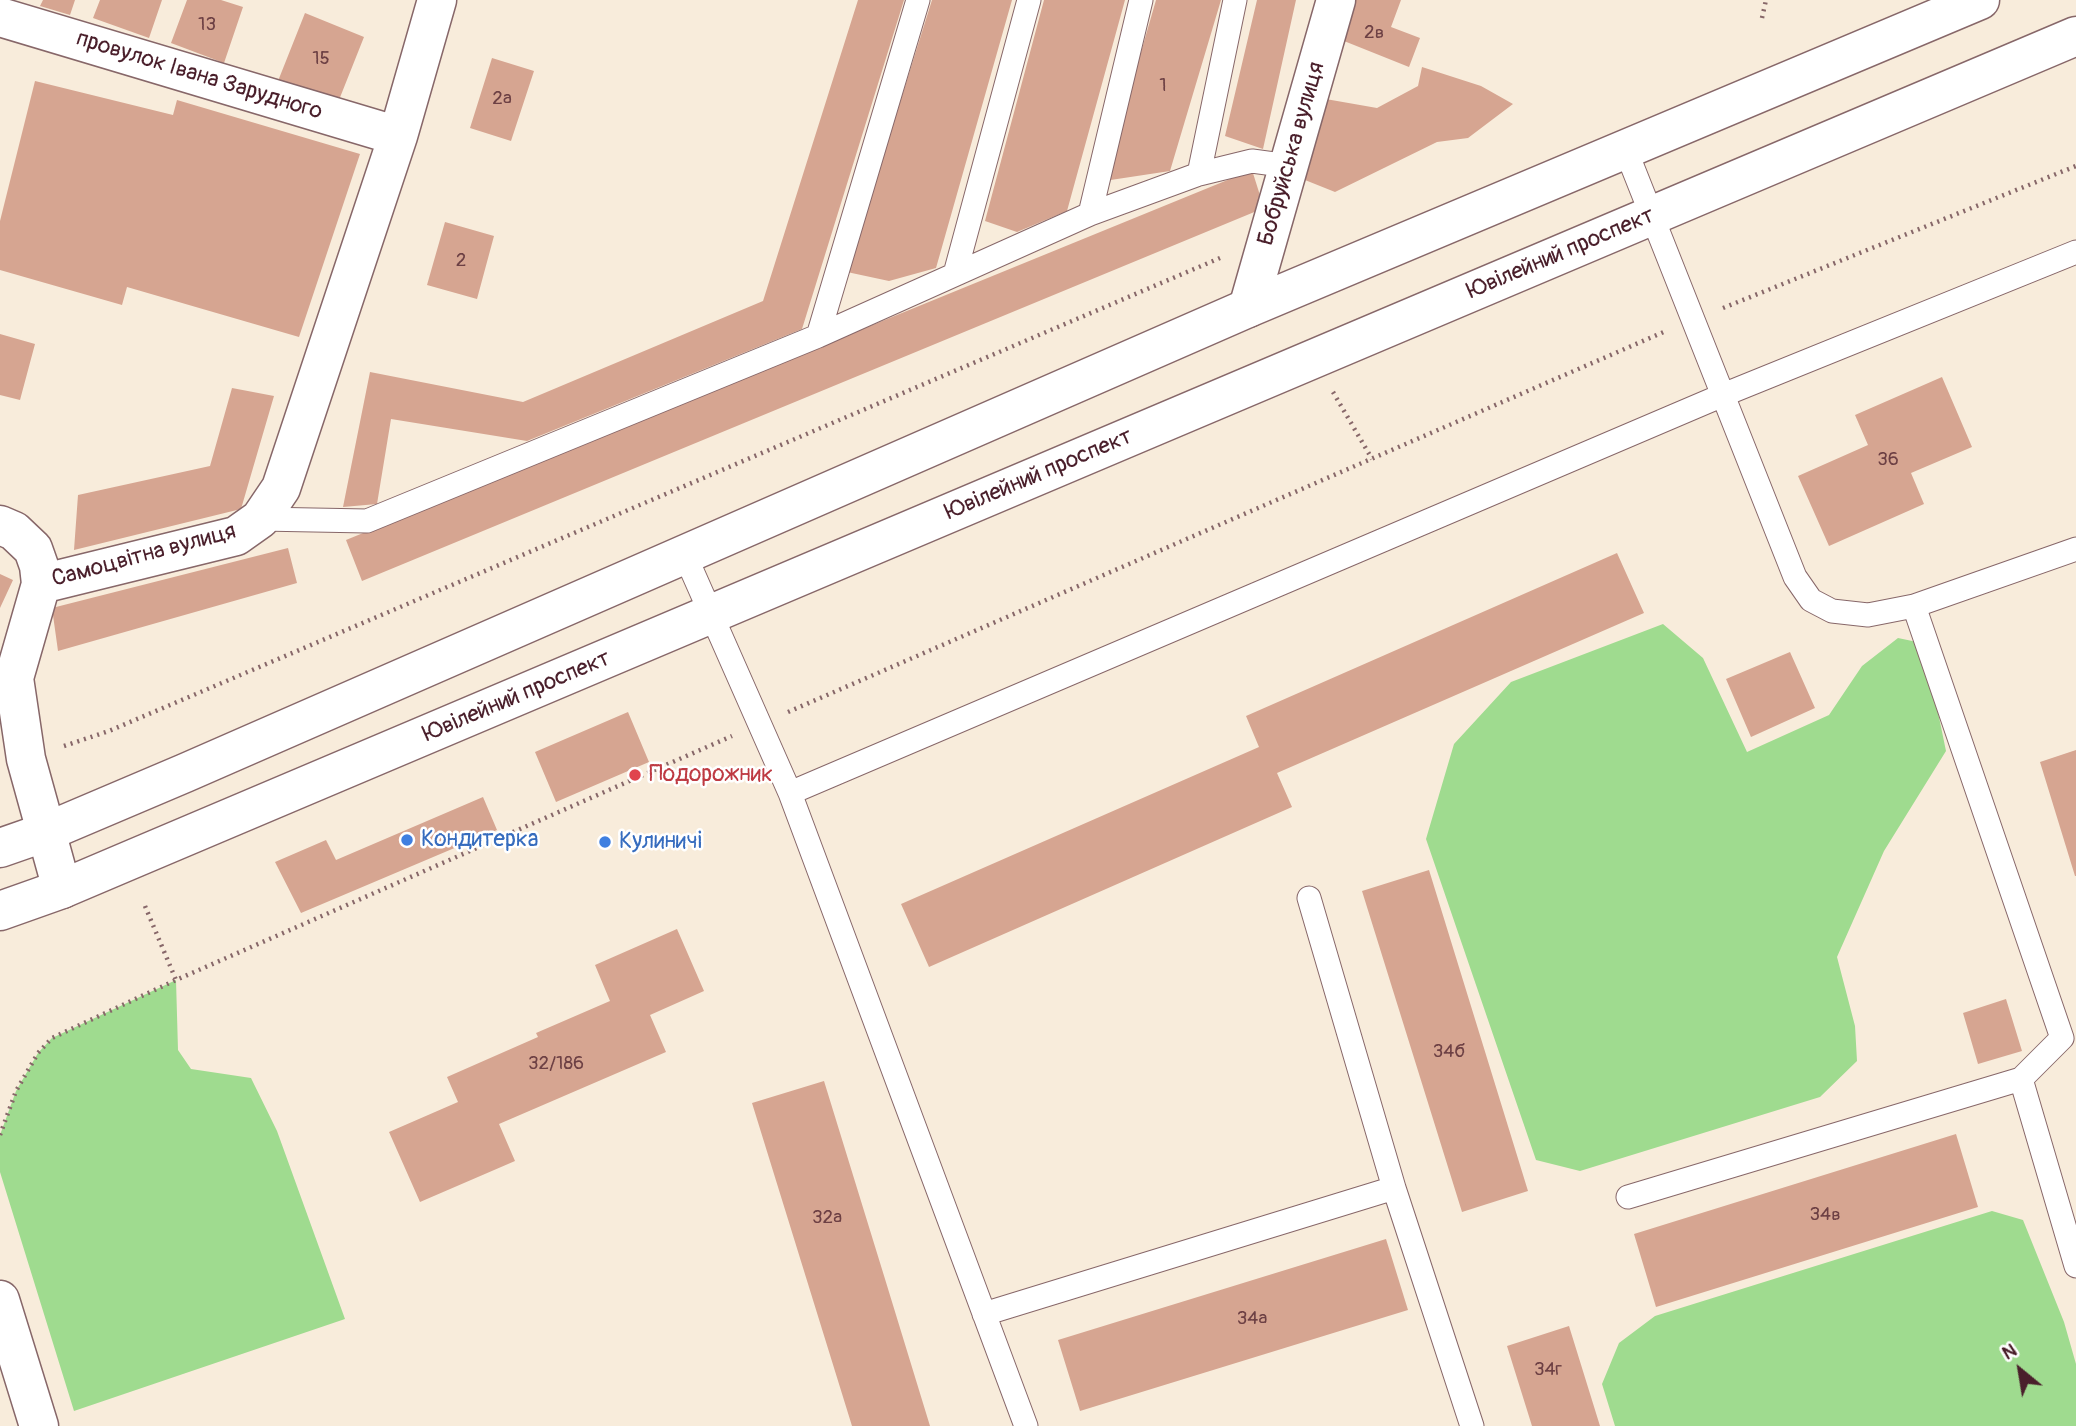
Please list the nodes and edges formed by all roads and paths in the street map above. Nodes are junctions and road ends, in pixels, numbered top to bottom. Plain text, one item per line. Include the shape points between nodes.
1 (438, 0) edge
2 (918, 0) edge
3 (1029, 0) edge
4 (1141, 0) edge
5 (1235, 0) edge
6 (1336, 0) edge
7 (1766, 0) edge
8 (1980, 0) edge
9 (0, 17) edge
10 (1762, 18) dead end
11 (2076, 36) edge
12 (398, 135) junction
13 (1625, 148) junction
14 (1289, 166) junction
15 (2076, 166) edge
16 (1199, 174) junction
17 (1090, 214) junction
18 (1652, 215) junction
19 (1268, 238) junction
20 (2076, 251) edge
21 (955, 274) junction
22 (1248, 308) junction
23 (1693, 320) junction
24 (818, 336) junction
25 (1329, 385) dead end
26 (1723, 395) junction
27 (1372, 459) junction
28 (260, 519) junction
29 (0, 525) edge
30 (2076, 549) edge
31 (685, 555) junction
32 (41, 584) junction
33 (1914, 606) junction
34 (711, 615) junction
35 (759, 724) junction
36 (109, 731) dead end
37 (790, 793) junction
38 (46, 832) junction
39 (0, 849) edge
40 (0, 865) edge
41 (62, 889) junction
42 (1309, 898) dead end
43 (145, 906) dead end
44 (0, 911) edge
45 (0, 938) edge
46 (176, 980) junction
47 (2021, 1079) junction
48 (0, 1135) edge
49 (1394, 1188) junction
50 (1628, 1197) dead end
51 (2076, 1266) edge
52 (0, 1300) edge
53 (984, 1314) junction
54 (39, 1426) edge
55 (1026, 1426) edge
56 (1472, 1426) edge

1 - 12 main road, Самоцвітна вулиця
2 - 24 lane
3 - 21 lane
4 - 17 lane
5 - 16 lane
6 - 14 main road, Бобруйська вулиця
7 - 10 path
8 - 13 main road
9 - 12 main road, провулок Івана Зарудного
11 - 18 main road, Ювілейний проспект
12 - 28 main road, Самоцвітна вулиця via 281,488
13 - 18 lane
13 - 22 main road
14 - 16 lane via 1252,161
14 - 19 main road, Бобруйська вулиця
15 - 23 path
16 - 17 lane
17 - 21 lane
18 - 23 lane
18 - 34 main road, Ювілейний проспект
19 - 22 main road, Бобруйська вулиця
19 - 36 path
20 - 26 lane
21 - 24 lane
22 - 31 main road
23 - 26 lane
23 - 27 path
24 - 28 lane via 367,521
25 - 27 path
26 - 33 lane via 1795,577 1811,600 1832,611 1868,615
26 - 37 lane
27 - 35 path
28 - 32 main road, Самоцвітна вулиця via 236,536
29 - 32 main road via 33,549
30 - 33 lane
31 - 34 lane
31 - 38 main road
32 - 38 main road, Самоцвітна вулиця via 14,678 26,759
33 - 47 lane via 2062,1038
34 - 35 lane
34 - 41 main road, Ювілейний проспект
35 - 37 lane
35 - 46 path
37 - 53 lane
38 - 39 main road
38 - 40 main road
38 - 41 main road, Самоцвітна вулиця
41 - 44 main road, Ювілейний проспект
41 - 45 main road
42 - 49 lane
43 - 46 path
46 - 48 path via 51,1038 16,1091
47 - 50 lane
47 - 51 lane
49 - 53 lane
49 - 56 lane
52 - 54 main road
53 - 55 lane

